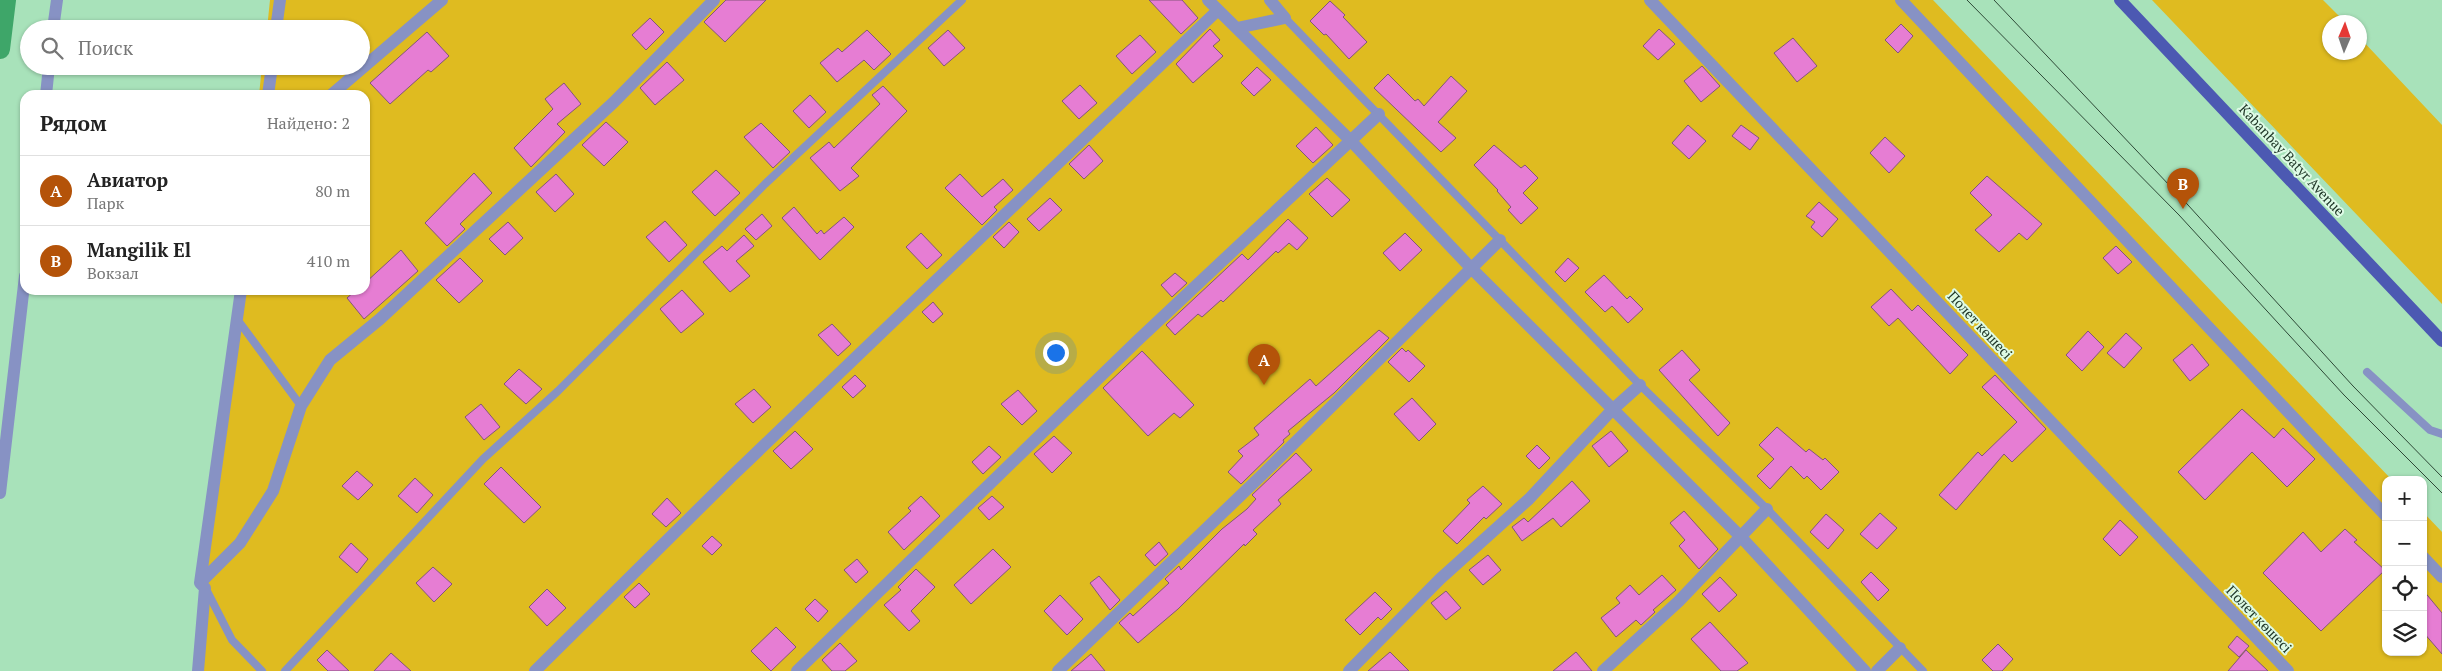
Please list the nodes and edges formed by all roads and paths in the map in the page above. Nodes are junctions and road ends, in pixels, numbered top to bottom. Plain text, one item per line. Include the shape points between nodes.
1 (57, 0) edge
2 (280, 0) edge
3 (442, 0) edge
4 (714, 0) edge
5 (962, 0) edge
6 (1208, 0) edge
7 (1270, 0) edge
8 (1650, 0) edge
9 (1901, 0) edge
10 (2120, 0) edge
11 (1218, 10) junction
12 (1285, 18) junction
13 (55, 20) edge
14 (277, 20) edge
15 (1237, 28) junction
16 (370, 62) edge
17 (48, 75) edge
18 (271, 75) edge
19 (354, 75) edge
20 (47, 90) edge
21 (269, 90) edge
22 (337, 90) edge
23 (1378, 114) junction
24 (1350, 140) junction
25 (1500, 240) junction
26 (1471, 268) junction
27 (23, 295) edge
28 (240, 295) edge
29 (237, 318) junction
30 (2442, 341) edge
31 (2367, 372) dead end
32 (1640, 386) junction
33 (300, 406) junction
34 (1612, 410) junction
35 (2442, 434) edge
36 (0, 493) edge
37 (1766, 509) junction
38 (2382, 512) edge
39 (1741, 538) junction
40 (2427, 560) edge
41 (2442, 577) edge
42 (202, 585) junction
43 (1900, 648) junction
44 (198, 671) edge
45 (262, 671) edge
46 (285, 671) edge
47 (535, 671) edge
48 (797, 671) edge
49 (1058, 671) edge
50 (1349, 671) edge
51 (1602, 671) edge
52 (1865, 671) edge
53 (1877, 671) edge
54 (1923, 671) edge
55 (2288, 671) edge

1 - 13 street
2 - 14 street
3 - 16 street
4 - 33 street via 614,102 380,319 330,360
5 - 46 lane via 765,184 558,391 483,459
6 - 11 street
7 - 12 street
8 - 55 street, Полет көшесі
9 - 38 street
10 - 30 main road, Kabanbay Batyr Avenue
11 - 15 street
11 - 47 street via 731,476
12 - 15 street
12 - 23 lane
15 - 24 street
17 - 20 street
18 - 21 street
19 - 22 street
23 - 24 street
23 - 25 lane
24 - 26 street
24 - 48 street via 1144,334
25 - 26 street
25 - 32 lane
26 - 34 street
26 - 49 street via 1348,392
27 - 36 street
28 - 29 street
29 - 33 lane
29 - 42 street
31 - 35 lane via 2430,430
32 - 34 street
32 - 37 lane
33 - 42 street via 273,490 240,543
34 - 39 street
34 - 50 street via 1529,499 1440,579
37 - 39 street
37 - 43 lane
39 - 51 street via 1679,601
39 - 52 street
40 - 41 street
42 - 44 street
42 - 45 lane via 232,640
43 - 53 street
43 - 54 lane

